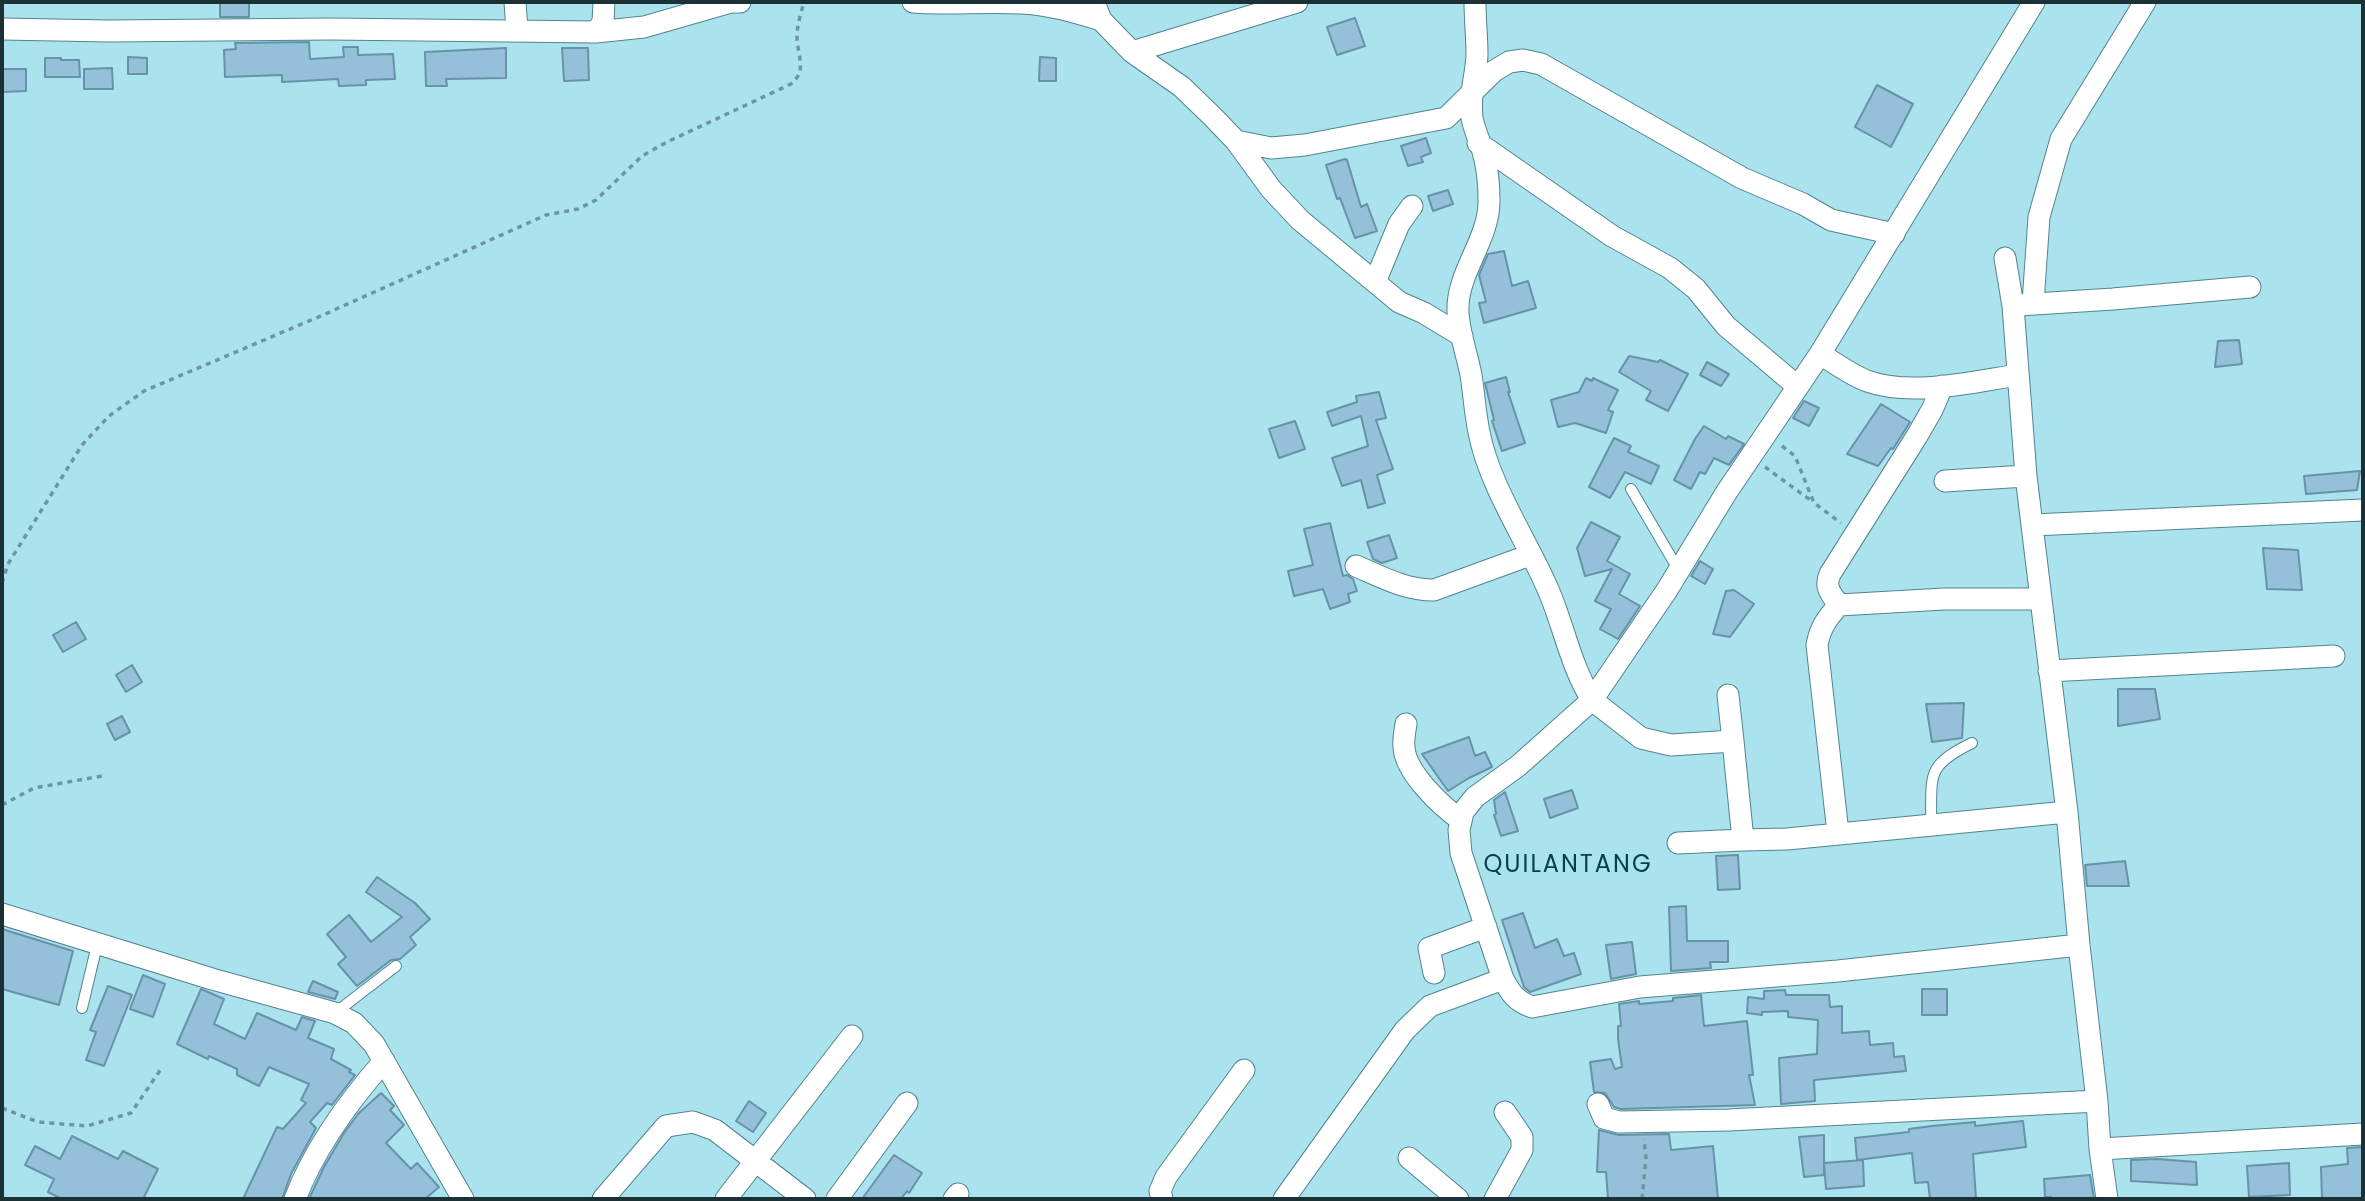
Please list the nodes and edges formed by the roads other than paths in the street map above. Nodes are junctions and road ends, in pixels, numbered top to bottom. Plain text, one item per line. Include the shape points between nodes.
1 (515, 2) edge
2 (604, 2) edge
3 (740, 2) edge
4 (913, 2) edge
5 (1297, 2) edge
6 (1475, 2) edge
7 (2034, 2) edge
8 (2146, 2) edge
9 (686, 9) edge
10 (1097, 11) edge
11 (2, 29) edge
12 (517, 30) junction
13 (596, 32) junction
14 (1132, 52) junction
15 (1470, 93) junction
16 (1446, 118) junction
17 (1236, 141) junction
18 (1481, 146) junction
19 (1412, 206) dead end
20 (1894, 234) junction
21 (2005, 258) dead end
22 (1376, 282) junction
23 (2250, 287) dead end
24 (2023, 304) junction
25 (1462, 336) junction
26 (1820, 354) junction
27 (2018, 375) junction
28 (1797, 386) junction
29 (1942, 386) junction
30 (2026, 476) junction
31 (1945, 481) dead end
32 (1631, 489) dead end
33 (2363, 510) edge
34 (2033, 525) junction
35 (1530, 555) junction
36 (1356, 566) dead end
37 (1678, 569) junction
38 (2040, 599) junction
39 (1839, 605) junction
40 (2334, 656) dead end
41 (2049, 671) junction
42 (1728, 695) dead end
43 (1592, 701) junction
44 (1406, 724) dead end
45 (1733, 741) junction
46 (1972, 743) dead end
47 (2067, 812) junction
48 (1461, 820) junction
49 (1931, 824) junction
50 (1838, 833) junction
51 (1743, 840) junction
52 (1678, 843) dead end
53 (2, 914) edge
54 (1486, 927) junction
55 (97, 945) junction
56 (2079, 945) junction
57 (396, 965) dead end
58 (1434, 973) dead end
59 (1503, 979) junction
60 (82, 1008) dead end
61 (335, 1013) junction
62 (852, 1036) dead end
63 (384, 1061) junction
64 (1244, 1070) dead end
65 (2097, 1101) junction
66 (907, 1103) dead end
67 (1598, 1104) dead end
68 (1505, 1112) dead end
69 (2363, 1134) edge
70 (2099, 1149) junction
71 (1409, 1158) dead end
72 (755, 1163) junction
73 (453, 1178) junction
74 (295, 1199) edge
75 (441, 1199) edge
76 (463, 1199) edge
77 (603, 1199) edge
78 (726, 1199) edge
79 (805, 1199) edge
80 (837, 1199) edge
81 (1162, 1199) edge
82 (1284, 1199) edge
83 (1458, 1199) edge
84 (1494, 1199) edge
85 (2107, 1199) edge

1 - 12 street
2 - 13 street via 603,22
3 - 9 street
4 - 10 street via 1024,3
5 - 14 street
6 - 15 street via 1477,54
7 - 20 street
8 - 24 street via 2061,139 2039,217
9 - 13 street via 643,27
10 - 14 street
11 - 12 street
12 - 13 street
14 - 17 street via 1182,87
15 - 16 street
15 - 18 street via 1474,132
15 - 20 street via 1508,62 1541,64 1742,178 1831,220
16 - 17 street via 1305,145 1271,148
16 - 18 street
17 - 22 street via 1300,220
18 - 25 street via 1489,203 1458,310
18 - 28 street via 1612,236 1670,268 1696,289 1726,327
19 - 22 street via 1399,224
20 - 26 street
21 - 24 street
22 - 25 street via 1399,302
23 - 24 street
24 - 27 street
25 - 35 street via 1479,434
26 - 28 street
26 - 29 street via 1867,381 1894,387
27 - 29 street
27 - 30 street
28 - 37 street
29 - 39 street via 1917,436 1826,582
30 - 31 street
30 - 34 street
32 - 37 lane
33 - 34 street
34 - 38 street
35 - 36 street via 1434,590 1402,586
35 - 43 street
37 - 43 street
38 - 39 street
38 - 41 street
39 - 50 street via 1819,631 1817,645
40 - 41 street
41 - 47 street
42 - 45 street
43 - 45 street via 1641,738 1671,745
43 - 48 street via 1475,797
44 - 48 street via 1404,748 1415,777
45 - 51 street
46 - 49 lane via 1950,754 1935,769
47 - 49 street
47 - 56 street
48 - 54 street via 1461,853
49 - 50 street
50 - 51 street
51 - 52 street
53 - 55 street
54 - 58 street via 1429,948
54 - 59 street
55 - 60 lane
55 - 61 street
56 - 59 street via 1640,987 1532,1007 1517,1001
56 - 65 street
57 - 61 lane
59 - 82 street via 1430,1006 1405,1030
61 - 63 street via 354,1023
62 - 72 street
63 - 73 street
63 - 74 street via 322,1142
64 - 81 street via 1166,1177
65 - 67 street via 1643,1122 1609,1121
65 - 70 street
66 - 80 street
68 - 84 street via 1522,1137 1522,1150
69 - 70 street
70 - 85 street
71 - 83 street
72 - 77 street via 715,1130 680,1122 666,1126
72 - 78 street
72 - 79 street
73 - 75 street
73 - 76 street

